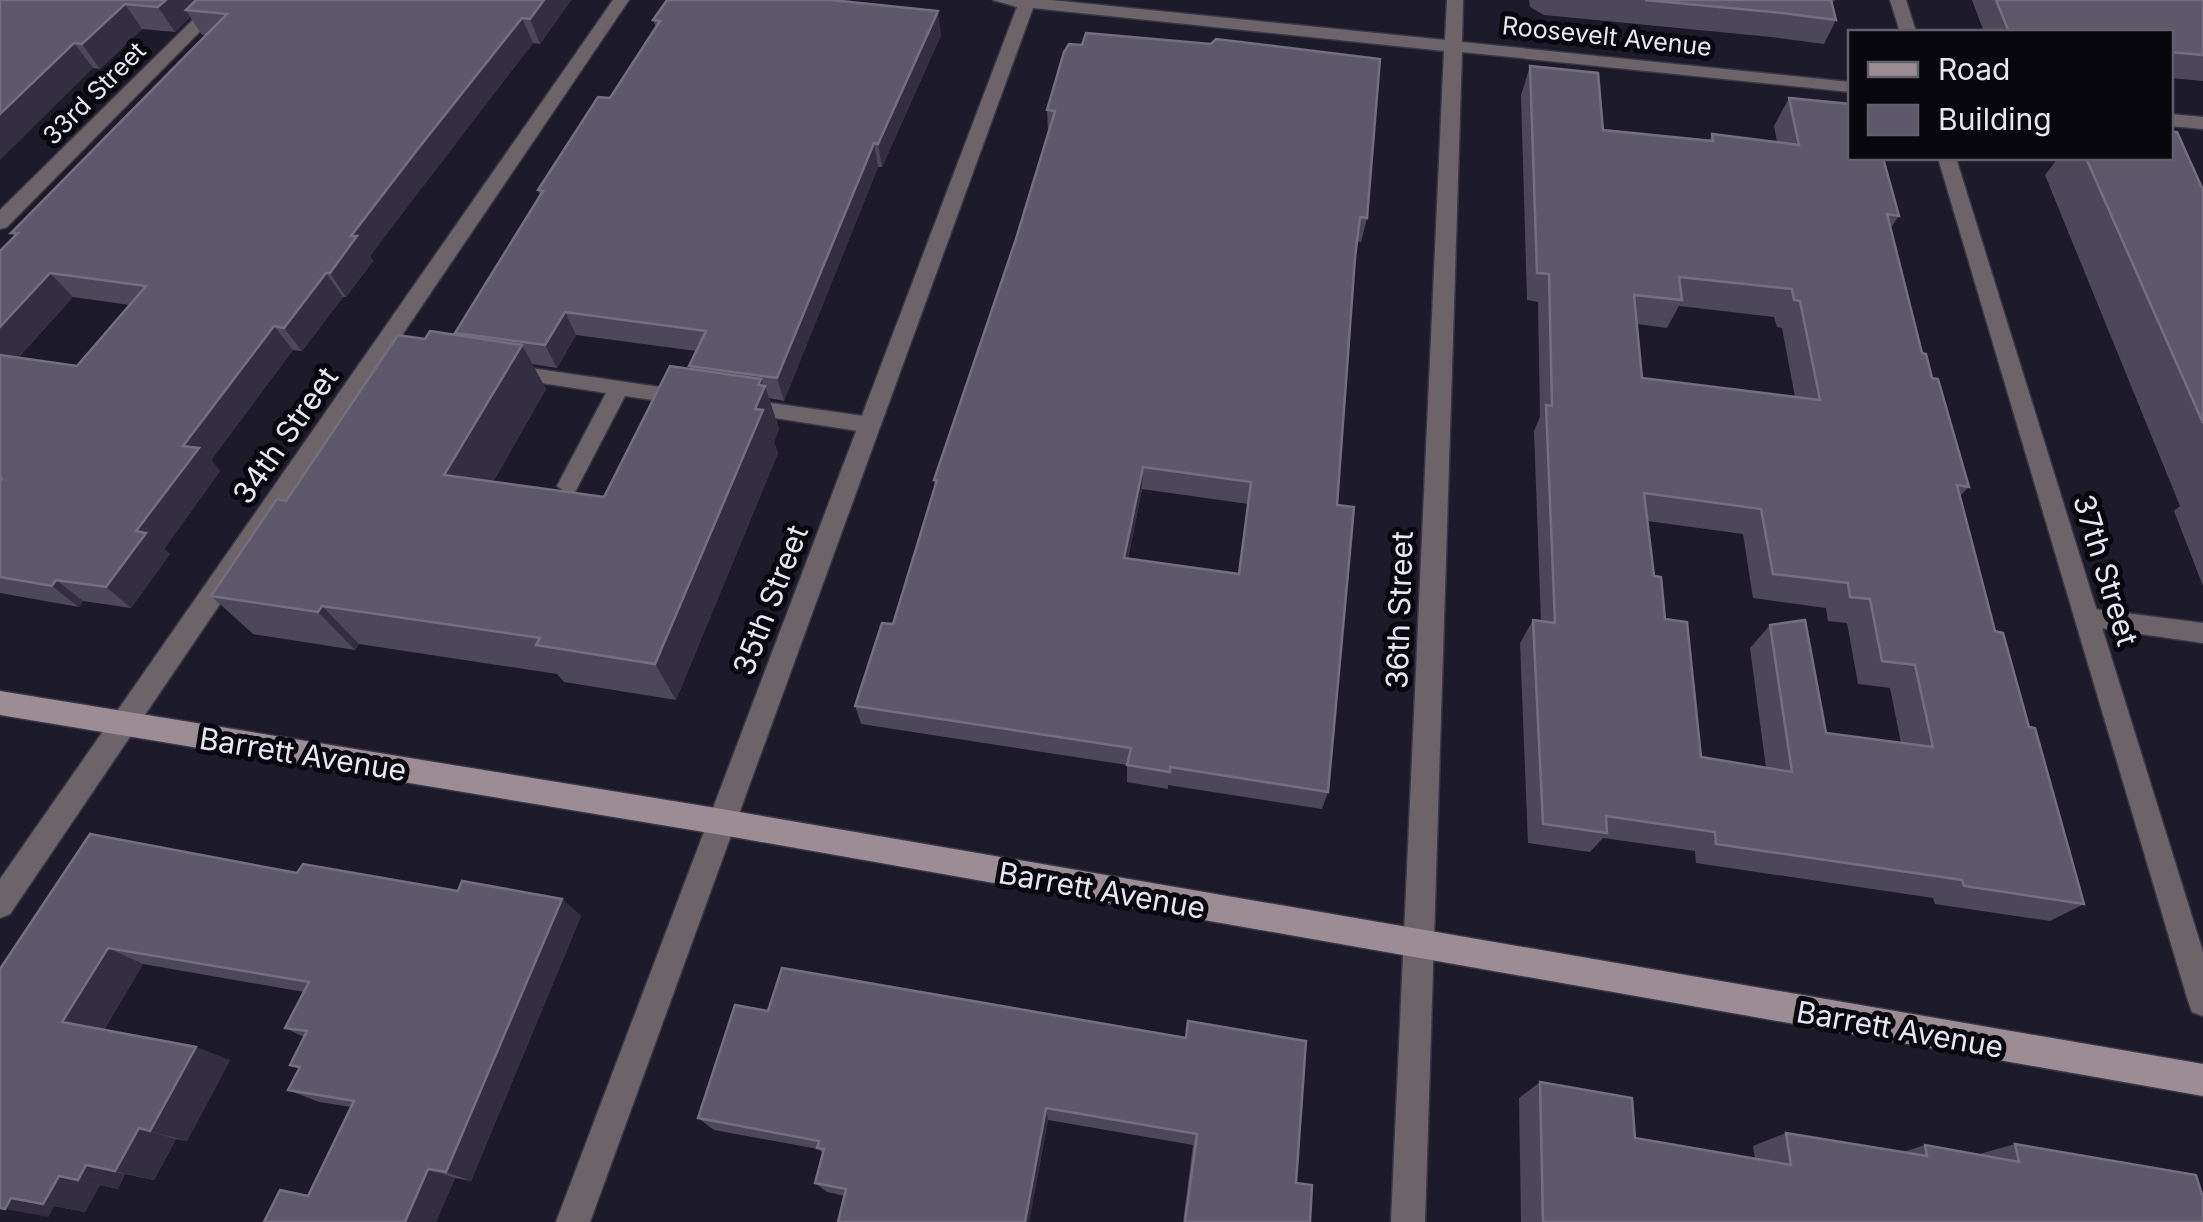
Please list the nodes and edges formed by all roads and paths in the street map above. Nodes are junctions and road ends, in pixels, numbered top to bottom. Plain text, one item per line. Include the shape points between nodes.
1 (223, 0) edge
2 (621, 0) edge
3 (1456, 0) edge
4 (1898, 0) edge
5 (1019, 1) edge
6 (1907, 30) edge
7 (1454, 46) junction
8 (1848, 87) edge
9 (2173, 120) edge
10 (2203, 123) edge
11 (1947, 160) edge
12 (0, 222) edge
13 (490, 369) edge
14 (619, 388) junction
15 (871, 425) junction
16 (568, 486) dead end
17 (2086, 616) junction
18 (2203, 634) edge
19 (0, 703) edge
20 (122, 724) junction
21 (722, 822) junction
22 (0, 904) edge
23 (1418, 946) junction
24 (2203, 1001) edge
25 (2203, 1080) edge
26 (573, 1222) edge
27 (1408, 1222) edge

1 - 12 street, 33rd Street
2 - 20 street, 34th Street via 388,354
3 - 7 street, 36th Street
4 - 6 street
5 - 7 street, Roosevelt Avenue
5 - 15 street, 35th Street
7 - 8 street, Roosevelt Avenue
7 - 23 street, 36th Street
9 - 10 street
11 - 17 street, 37th Street
13 - 14 lane
14 - 15 lane
14 - 16 lane
15 - 21 street, 35th Street
17 - 18 lane
17 - 24 street, 37th Street
19 - 20 main road, Barrett Avenue
20 - 21 main road, Barrett Avenue
20 - 22 street, 34th Street
21 - 23 main road, Barrett Avenue
21 - 26 street, 35th Street
23 - 25 main road, Barrett Avenue
23 - 27 street, 36th Street

